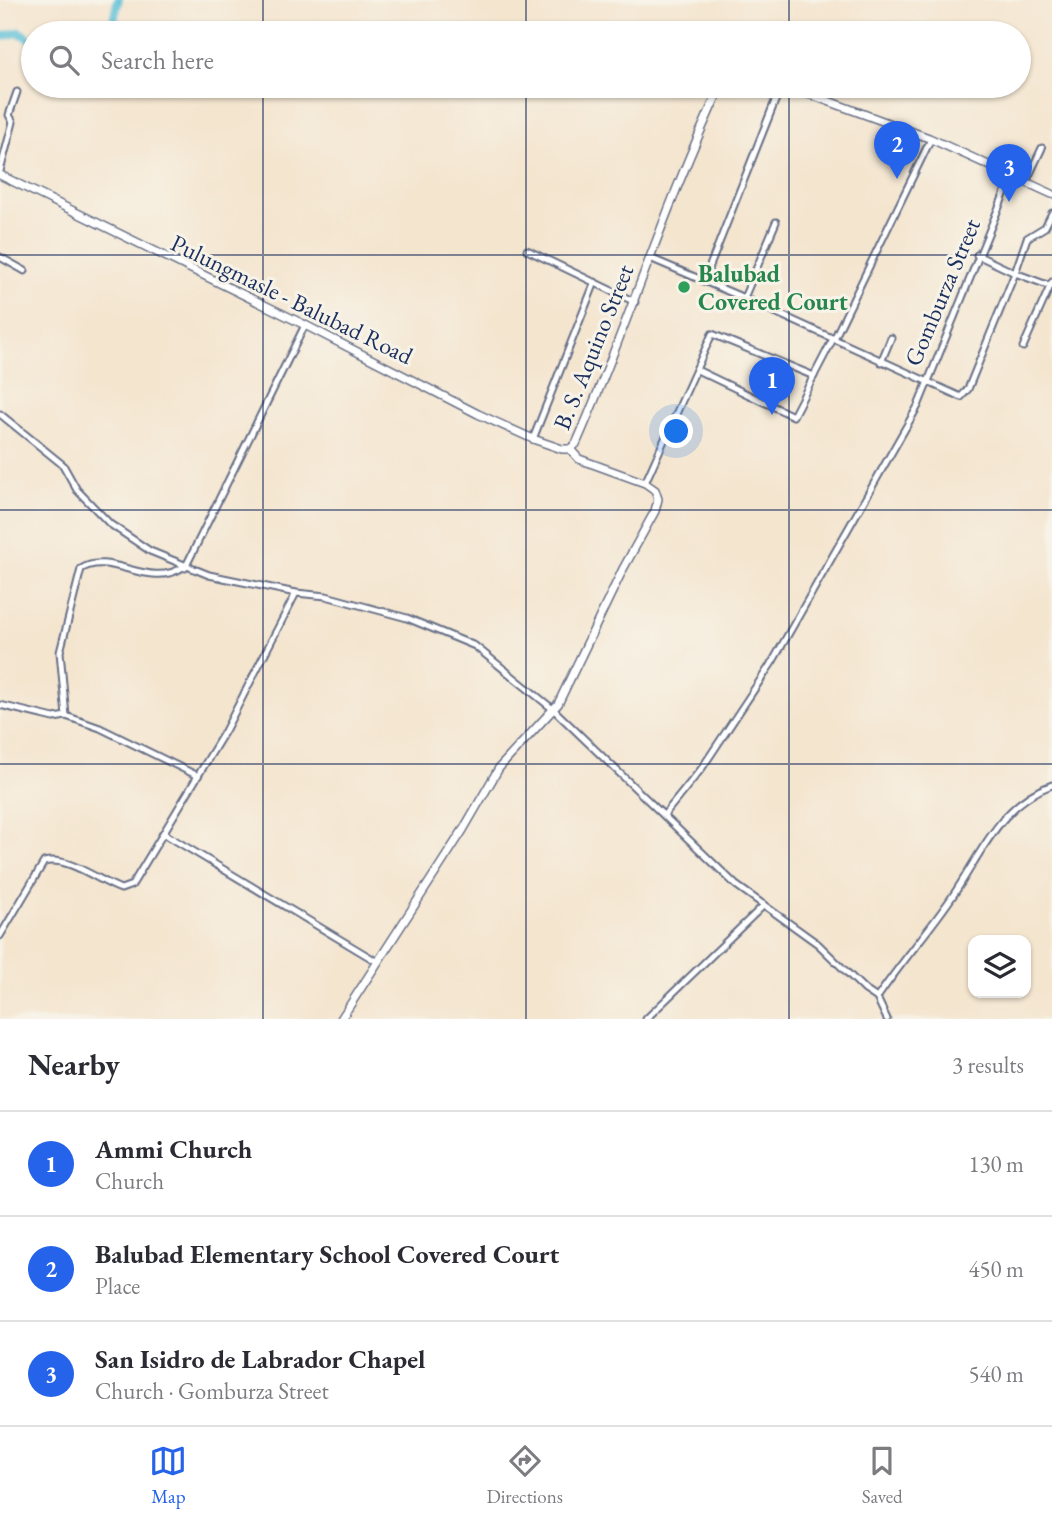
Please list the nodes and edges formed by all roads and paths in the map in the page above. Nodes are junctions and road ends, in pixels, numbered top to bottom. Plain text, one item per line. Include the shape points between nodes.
1 (18, 92) dead end
2 (716, 98) edge
3 (776, 98) edge
4 (820, 98) edge
5 (932, 139) junction
6 (1042, 148) dead end
7 (0, 174) edge
8 (1012, 175) junction
9 (1026, 182) junction
10 (1052, 194) edge
11 (1052, 213) edge
12 (776, 222) dead end
13 (527, 250) dead end
14 (977, 255) junction
15 (0, 257) edge
16 (650, 258) junction
17 (25, 271) dead end
18 (1015, 273) junction
19 (704, 281) junction
20 (595, 282) junction
21 (1051, 284) edge
22 (744, 298) junction
23 (635, 302) junction
24 (305, 325) junction
25 (891, 338) dead end
26 (834, 339) junction
27 (1023, 347) dead end
28 (881, 362) junction
29 (697, 370) junction
30 (814, 376) junction
31 (926, 382) junction
32 (0, 414) edge
33 (533, 439) junction
34 (570, 449) junction
35 (645, 483) junction
36 (184, 567) junction
37 (296, 593) junction
38 (0, 705) edge
39 (554, 710) junction
40 (66, 716) junction
41 (198, 776) junction
42 (1052, 786) edge
43 (664, 816) junction
44 (163, 834) junction
45 (764, 905) junction
46 (0, 936) edge
47 (376, 961) junction
48 (877, 998) junction
49 (341, 1019) edge
50 (646, 1019) edge
51 (887, 1019) edge

1 - 7 street via 9,115 13,122
2 - 16 street, B. S. Aquino Street
3 - 19 street
4 - 5 street
5 - 8 street
5 - 26 street
6 - 9 street
7 - 24 street, Pulungmasle - Balubad Road
8 - 9 street
8 - 14 street, Gomburza Street
9 - 10 street
11 - 18 street via 1045,227 1027,237
12 - 22 street
13 - 20 street
14 - 18 street
14 - 31 street, Gomburza Street
15 - 17 street
16 - 19 street, Gomburza Street
16 - 23 street, B. S. Aquino Street
18 - 21 street
18 - 31 street via 968,389 961,397
19 - 22 street, Gomburza Street
20 - 23 street
20 - 33 street
21 - 27 street
22 - 26 street, Gomburza Street
23 - 34 street, B. S. Aquino Street via 582,432
24 - 33 street, Pulungmasle - Balubad Road
24 - 36 street
25 - 28 street
26 - 28 street, Gomburza Street
26 - 30 street
28 - 31 street, Gomburza Street
29 - 30 street via 712,334
29 - 30 street via 793,415
29 - 35 street
31 - 43 street via 918,406 790,634 702,768
32 - 36 street via 63,465 77,490 110,524
33 - 34 street, Pulungmasle - Balubad Road
34 - 35 street, Pulungmasle - Balubad Road via 579,459
35 - 39 street via 655,490 655,511
36 - 37 street
36 - 40 street via 168,575 107,565 81,569 60,652
37 - 39 street via 344,600 454,636 475,646
37 - 41 street
38 - 40 street via 54,718
39 - 43 street
39 - 47 street via 499,768
40 - 41 street via 114,733
41 - 44 street
42 - 48 street via 1035,791 998,823 954,894
43 - 45 street via 736,885
44 - 46 street via 136,881 124,889 66,864 44,863
44 - 47 street
45 - 48 street via 818,944
45 - 50 street
47 - 49 street
48 - 51 street

